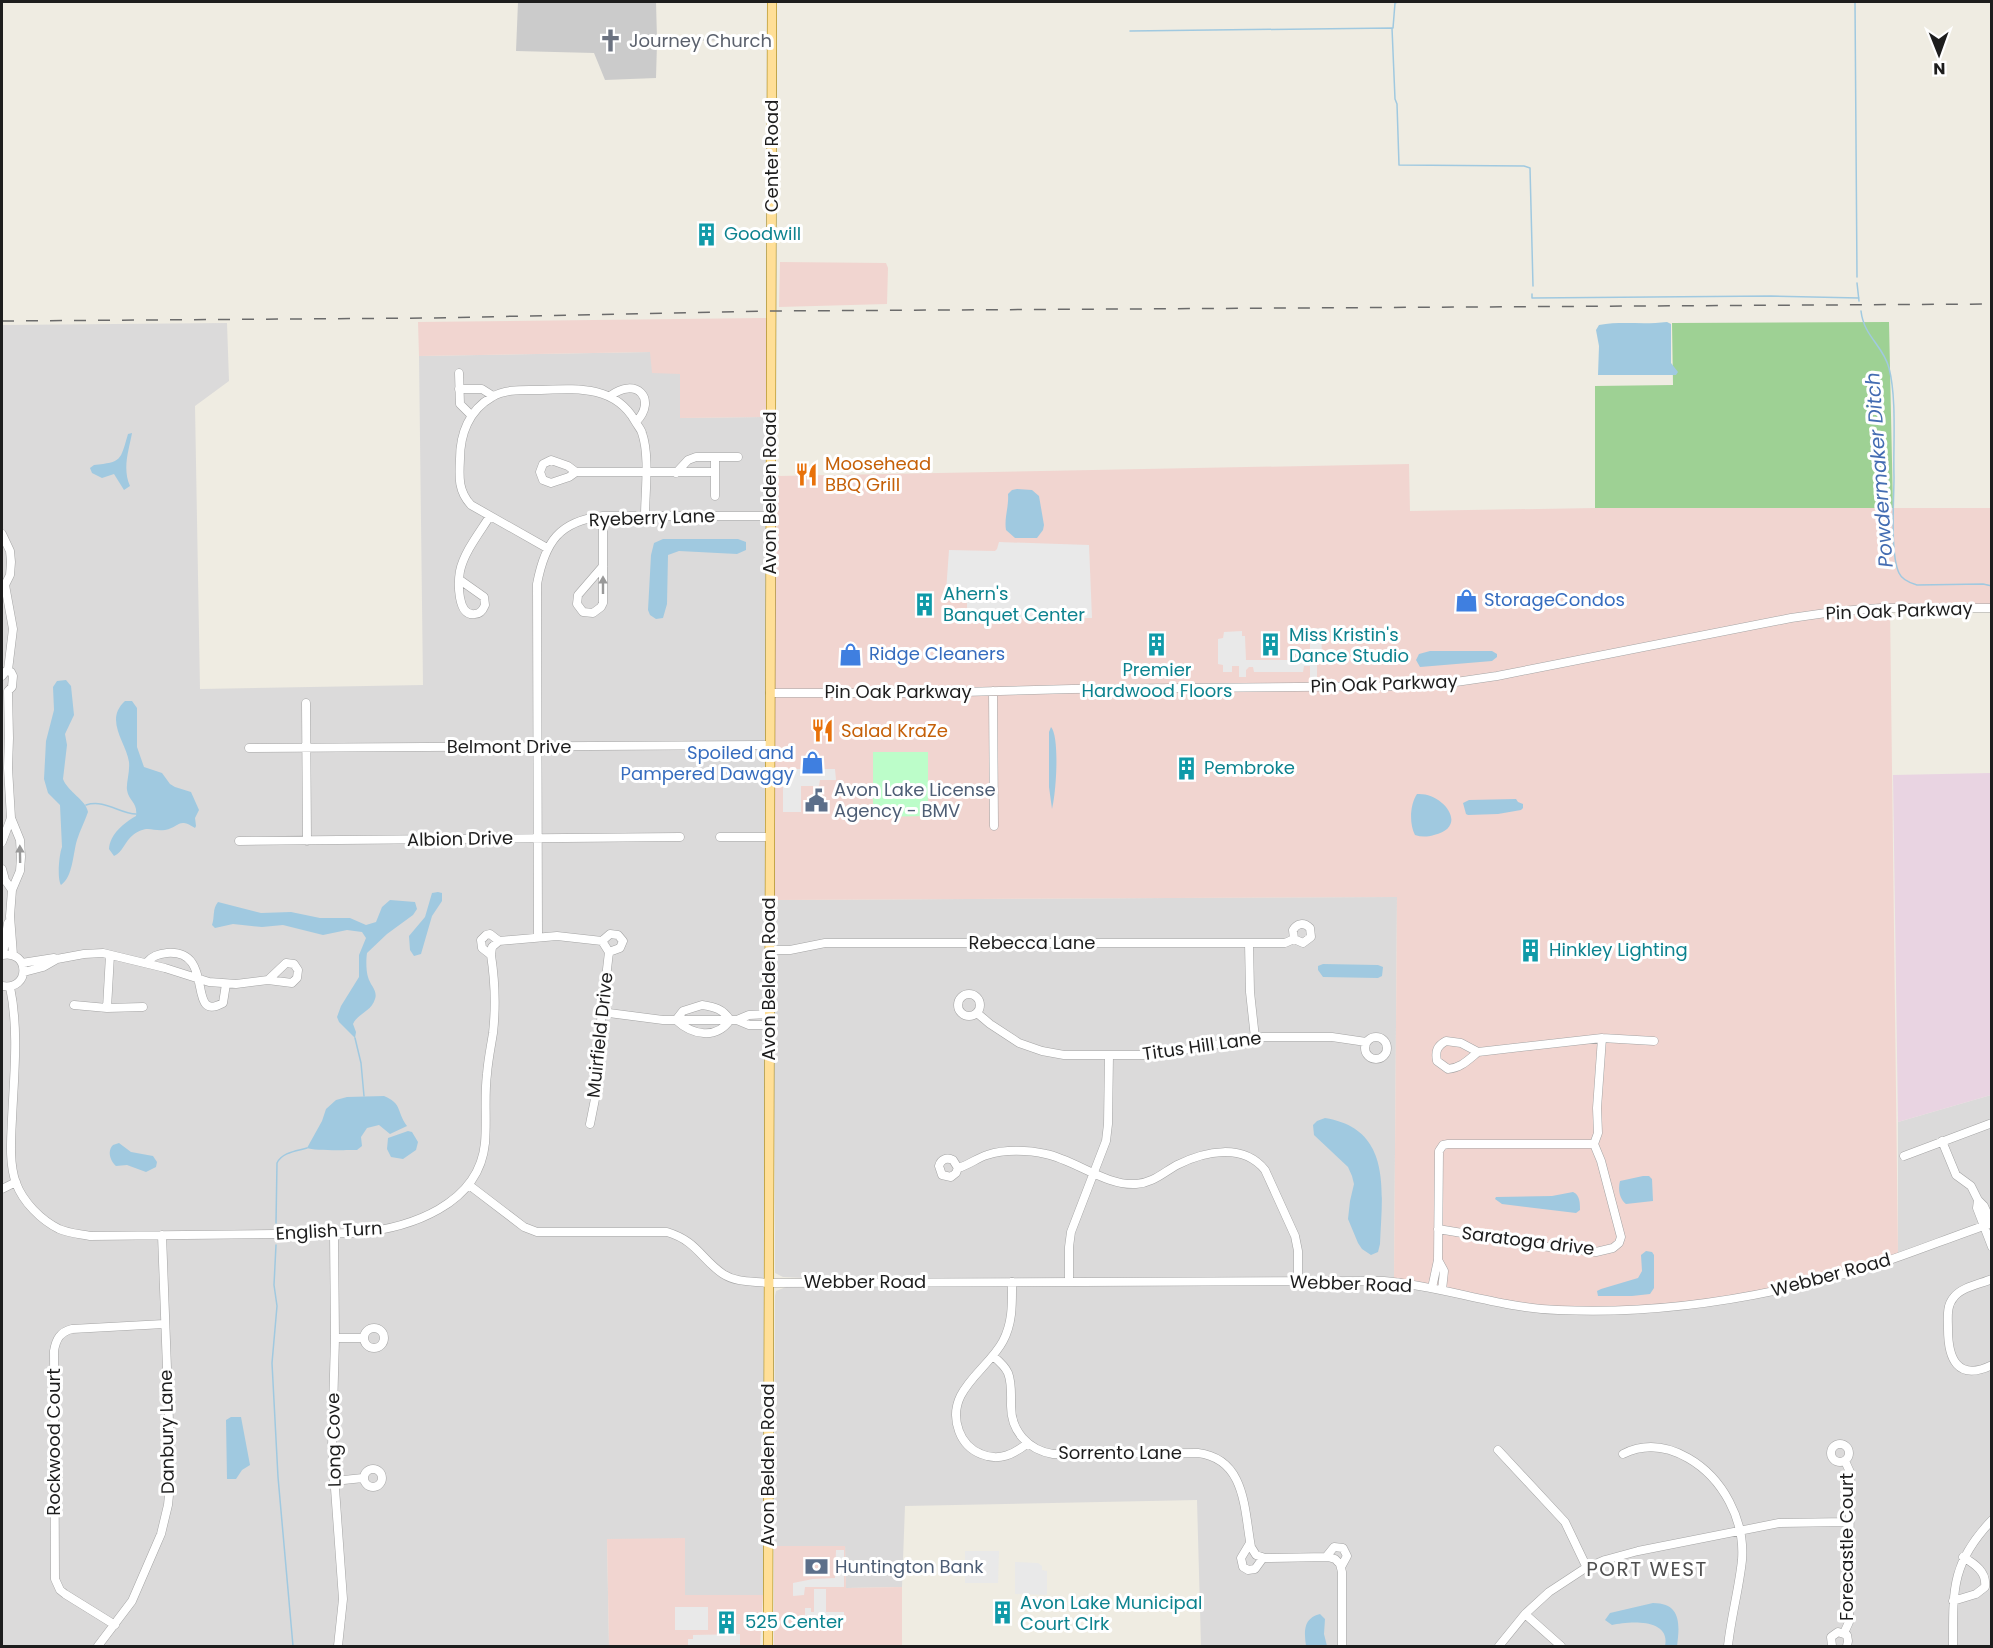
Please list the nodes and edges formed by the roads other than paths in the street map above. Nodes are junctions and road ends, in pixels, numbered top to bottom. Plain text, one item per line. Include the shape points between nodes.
1 (772, 2) edge
2 (772, 311) joint
3 (459, 373) dead end
4 (459, 389) junction
5 (493, 396) junction
6 (610, 396) junction
7 (471, 415) junction
8 (636, 423) junction
9 (715, 457) junction
10 (738, 457) dead end
11 (576, 472) dead end
12 (645, 472) junction
13 (676, 472) junction
14 (715, 472) junction
15 (715, 496) dead end
16 (490, 516) junction
17 (603, 516) junction
18 (645, 516) junction
19 (770, 516) junction
20 (2, 534) edge
21 (547, 548) junction
22 (603, 566) junction
23 (460, 579) junction
24 (3, 585) edge
25 (1992, 608) edge
26 (5, 673) edge
27 (5, 689) edge
28 (993, 691) junction
29 (770, 693) junction
30 (306, 703) dead end
31 (770, 745) junction
32 (538, 747) junction
33 (249, 748) dead end
34 (306, 748) junction
35 (11, 818) junction
36 (994, 826) dead end
37 (680, 837) dead end
38 (720, 837) dead end
39 (769, 837) junction
40 (539, 838) junction
41 (239, 841) dead end
42 (307, 841) junction
43 (2, 842) edge
44 (2, 869) edge
45 (12, 890) junction
46 (9, 935) junction
47 (538, 936) junction
48 (1294, 939) dead end
49 (498, 941) junction
50 (1249, 943) junction
51 (770, 950) junction
52 (2, 954) edge
53 (13, 955) junction
54 (110, 955) junction
55 (491, 955) junction
56 (146, 963) junction
57 (23, 967) junction
58 (198, 979) junction
59 (268, 980) dead end
60 (226, 984) junction
61 (6, 987) edge
62 (74, 1005) dead end
63 (142, 1007) dead end
64 (107, 1008) junction
65 (601, 1012) junction
66 (977, 1013) dead end
67 (769, 1014) junction
68 (676, 1020) junction
69 (734, 1020) junction
70 (769, 1025) junction
71 (1255, 1038) junction
72 (1602, 1038) junction
73 (1654, 1041) dead end
74 (1366, 1042) dead end
75 (1478, 1052) junction
76 (1109, 1055) junction
77 (1992, 1123) edge
78 (590, 1124) dead end
79 (1942, 1141) junction
80 (1594, 1144) junction
81 (1904, 1156) dead end
82 (958, 1168) dead end
83 (1094, 1173) junction
84 (15, 1182) junction
85 (469, 1185) junction
86 (2, 1189) edge
87 (1989, 1224) edge
88 (1438, 1230) junction
89 (334, 1234) junction
90 (162, 1235) junction
91 (1992, 1247) edge
92 (1438, 1260) junction
93 (1992, 1279) edge
94 (1298, 1281) junction
95 (1012, 1282) junction
96 (1069, 1282) junction
97 (768, 1283) junction
98 (1432, 1288) junction
99 (1442, 1290) junction
100 (165, 1323) junction
101 (335, 1338) junction
102 (364, 1338) dead end
103 (993, 1356) junction
104 (1992, 1365) edge
105 (1028, 1443) junction
106 (1497, 1450) dead end
107 (1623, 1454) dead end
108 (1845, 1461) dead end
109 (363, 1478) dead end
110 (334, 1480) junction
111 (1992, 1520) edge
112 (1849, 1522) junction
113 (1739, 1531) junction
114 (1250, 1543) junction
115 (1326, 1557) junction
116 (1963, 1557) junction
117 (1263, 1558) junction
118 (1341, 1567) junction
119 (1587, 1568) junction
120 (1953, 1601) junction
121 (1525, 1614) junction
122 (114, 1625) junction
123 (1845, 1634) junction
124 (98, 1647) edge
125 (338, 1647) edge
126 (768, 1647) edge
127 (1342, 1647) edge
128 (1499, 1647) edge
129 (1561, 1647) edge
130 (1728, 1647) edge
131 (1832, 1647) edge
132 (1847, 1647) edge
133 (1953, 1647) edge

1 - 2 main road, Center Road
2 - 19 main road, Avon Belden Road
3 - 4 street
4 - 5 street via 482,389
4 - 7 street via 460,404
5 - 6 street via 510,391 579,388
5 - 7 street
6 - 8 street via 623,405
6 - 8 street via 626,388 642,392 645,406
7 - 16 street via 461,438 460,488 471,506
8 - 12 street via 642,433
9 - 10 street
9 - 13 street via 688,460
9 - 14 street
11 - 12 street
12 - 13 street
12 - 18 street
13 - 14 street
14 - 15 street
16 - 21 street
16 - 23 street via 466,556
17 - 18 street, Ryeberry Lane
17 - 21 street, Ryeberry Lane via 570,525
17 - 22 street
18 - 19 street, Ryeberry Lane
19 - 29 main road, Avon Belden Road
20 - 24 street via 11,558 10,575
21 - 32 street, Ryeberry Lane via 537,584
22 -> 22 street via 578,595 577,604 583,612 593,613 603,603
23 - 23 street via 462,608 468,614 480,612 485,605 482,593
24 - 26 street via 13,629
25 - 28 street, Pin Oak Parkway via 1840,611 1449,683
26 - 27 street via 13,675 14,682 11,689
27 - 35 street
28 - 29 street, Pin Oak Parkway
28 - 36 street
29 - 31 main road, Avon Belden Road
30 - 34 street
31 - 32 street, Belmont Drive
31 - 39 main road, Avon Belden Road
32 - 34 street, Belmont Drive
32 - 40 street, Ryeberry Lane
33 - 34 street, Belmont Drive
34 - 42 street
35 - 43 street
45 -> 35 street via 21,857 20,840
37 - 40 street, Albion Drive
38 - 39 street
39 - 51 main road, Avon Belden Road
40 - 42 street, Albion Drive
40 - 47 street, Ryeberry Lane
41 - 42 street, Albion Drive
44 - 45 street
45 - 46 street
46 - 52 street
46 - 53 street
47 - 49 street
47 - 65 street, Muirfield Drive via 606,946
48 - 50 street, Rebecca Lane via 1285,943
49 - 55 street
49 - 55 street, English Turn via 490,934 481,940 482,948
50 - 51 street, Rebecca Lane via 825,943
50 - 71 street
51 - 67 main road, Avon Belden Road
52 - 53 street
53 - 57 street
54 - 56 street
54 - 57 street via 54,958
54 - 64 street
55 - 85 street, English Turn via 495,1004 484,1104 485,1143
56 - 58 street
56 - 58 street via 159,954 178,954 192,961
57 - 61 street via 20,981
58 - 60 street
58 - 60 street via 202,999 212,1006 223,1003
59 - 60 street
61 - 84 street via 16,1020 11,1148
62 - 64 street
63 - 64 street
65 - 68 street
65 - 78 street, Muirfield Drive via 599,1079
66 - 76 street, Titus Hill Lane via 1009,1038 1041,1051
67 - 69 street
67 - 70 main road, Avon Belden Road
68 - 69 street
68 - 69 street via 703,1034 725,1028
68 - 69 street via 683,1011 702,1005 716,1007
69 - 70 street
70 - 97 main road, Avon Belden Road
71 - 74 street, Titus Hill Lane via 1332,1037
71 - 76 street, Titus Hill Lane via 1165,1054
72 - 73 street
72 - 75 street
72 - 80 street via 1598,1132
75 - 75 street via 1456,1068 1448,1069 1437,1061 1436,1055 1437,1048 1446,1041
76 - 83 street via 1108,1133
77 - 79 street
79 - 81 street
79 - 87 street via 1956,1175 1971,1186 1978,1200 1977,1208
80 - 88 street via 1443,1145 1439,1151
80 - 88 street, Saratoga drive via 1621,1238 1616,1246 1596,1252
82 - 83 street via 989,1154 1032,1152 1048,1154
83 - 94 street via 1137,1184 1203,1155 1233,1152 1252,1158 1265,1170 1293,1229
83 - 96 street via 1070,1237
84 - 86 street
84 - 90 street, English Turn via 29,1205 61,1230 90,1236
85 - 89 street, English Turn via 448,1203 414,1221 370,1232
85 - 97 street, Webber Road via 524,1227 537,1232 668,1232 683,1237 723,1274 738,1281
87 - 91 street
87 - 99 street, Webber Road via 1842,1274 1766,1292 1684,1305 1556,1310
88 - 92 street
89 - 90 street, English Turn
89 - 101 street, Long Cove
90 - 100 street, Danbury Lane
92 - 98 street
92 - 99 street via 1444,1271
93 - 104 street via 1958,1292 1950,1302 1948,1314 1953,1359 1971,1371
94 - 96 street, Webber Road
94 - 98 street, Webber Road via 1384,1281
95 - 96 street, Webber Road
95 - 97 street, Webber Road
95 - 103 street via 1010,1323
97 - 126 main road, Avon Belden Road
98 - 99 street, Webber Road
100 - 122 street, Danbury Lane via 171,1475 168,1505 134,1596
100 - 122 street, Rockwood Court via 72,1329 61,1333 54,1351 55,1579 65,1594
101 - 102 street
101 - 110 street, Long Cove via 331,1415
103 - 105 street via 1009,1374 1013,1420
103 - 105 street via 961,1396 956,1414 960,1433 972,1449 989,1456 1008,1455
105 - 114 street, Sorrento Lane via 1053,1454 1198,1453 1214,1457 1238,1480
106 - 119 street via 1564,1522
107 - 113 street via 1654,1446 1690,1460 1724,1491
108 - 112 street, Forecastle Court via 1850,1472
109 - 110 street
110 - 125 street, Long Cove via 343,1599
111 - 116 street
112 - 113 street via 1786,1522
112 - 123 street, Forecastle Court via 1849,1622
113 - 119 street via 1618,1556
113 - 130 street via 1742,1559
114 - 117 street via 1253,1552
114 - 117 street, Sorrento Lane via 1241,1558 1243,1567 1255,1569
115 - 117 street, Sorrento Lane
115 - 118 street via 1336,1560
115 - 118 street, Sorrento Lane via 1334,1547 1342,1548 1347,1556
116 - 120 street
116 - 120 street via 1981,1571 1985,1587
118 - 127 street, Sorrento Lane
119 - 121 street via 1558,1585
120 - 133 street
121 - 128 street
121 - 129 street
122 - 124 street, Danbury Lane
123 - 131 street, Forecastle Court via 1833,1634
123 - 132 street, Forecastle Court

